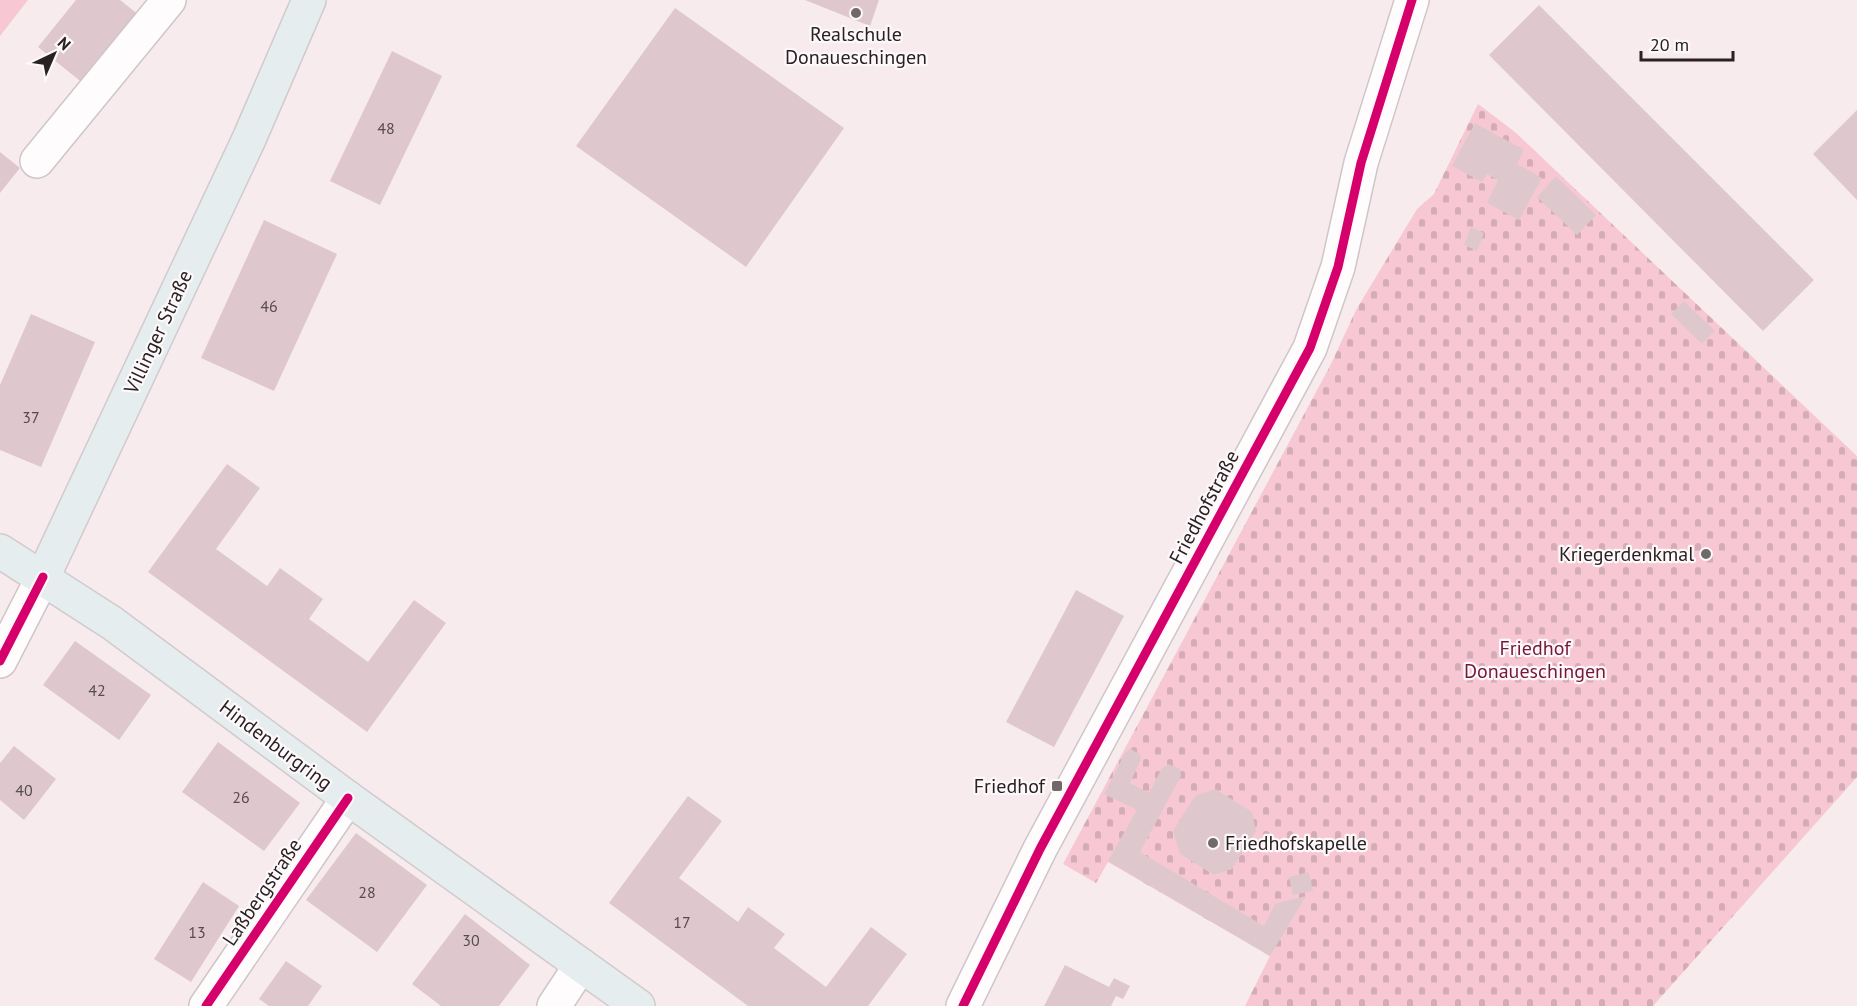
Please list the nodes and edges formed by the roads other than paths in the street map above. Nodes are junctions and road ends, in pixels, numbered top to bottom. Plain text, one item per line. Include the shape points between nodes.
1 (169, 0) edge
2 (309, 0) edge
3 (1412, 0) edge
4 (37, 161) dead end
5 (0, 551) edge
6 (43, 577) junction
7 (0, 661) edge
8 (348, 798) junction
9 (581, 965) junction
10 (206, 1006) edge
11 (554, 1006) edge
12 (638, 1006) edge
13 (963, 1006) edge

1 - 4 street
2 - 6 main road, Villinger Straße via 249,139
3 - 13 street, Friedhofstraße via 1361,163 1338,267 1310,348 1040,849
5 - 6 main road, Hindenburgring
6 - 7 street, Villinger Straße
6 - 8 main road, Hindenburgring via 112,623
8 - 9 main road, Hindenburgring
8 - 10 street, Laßbergstraße
9 - 11 street
9 - 12 main road, Hindenburgring

